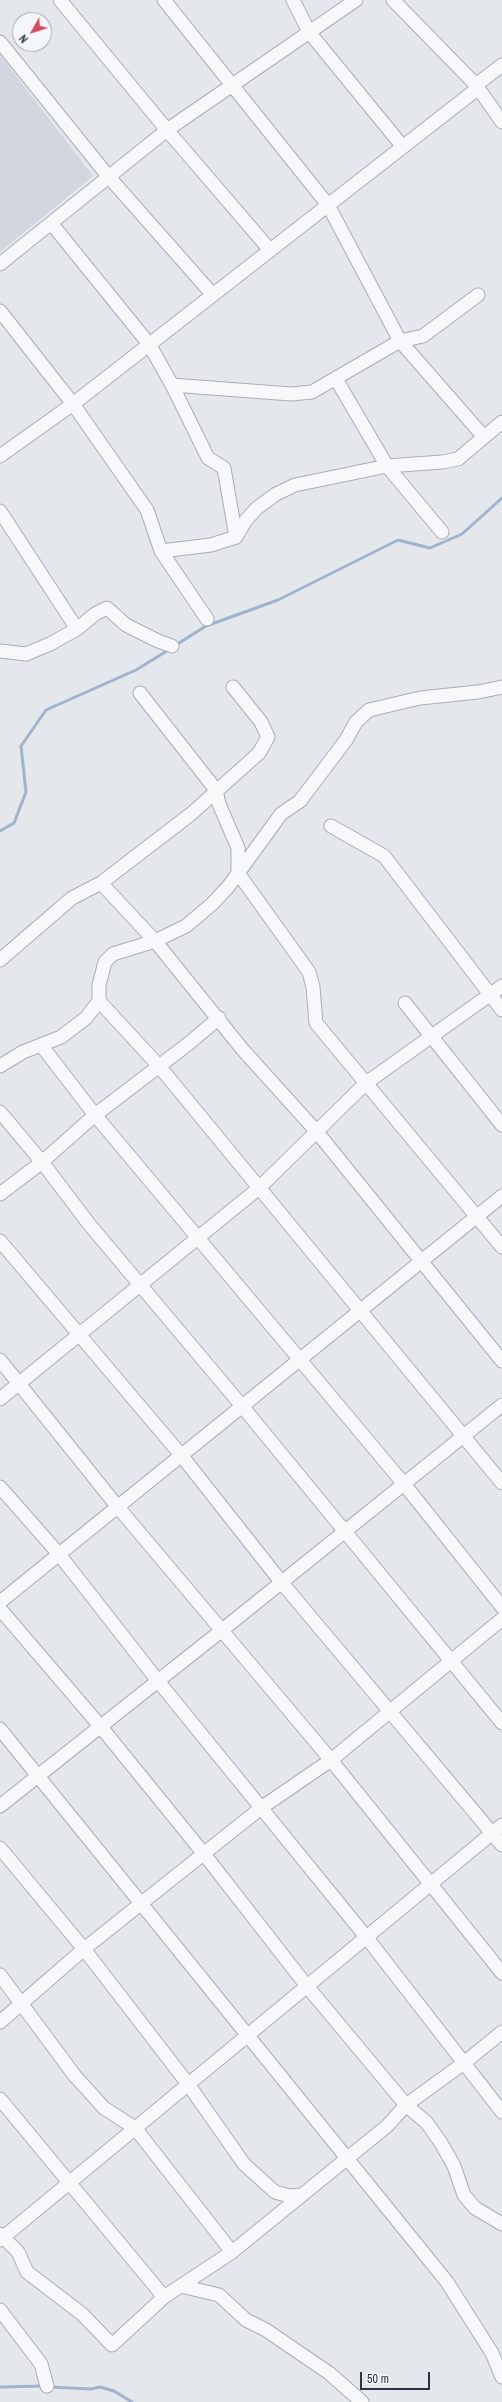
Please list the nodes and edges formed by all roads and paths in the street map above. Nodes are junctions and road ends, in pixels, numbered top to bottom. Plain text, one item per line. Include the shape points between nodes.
1 (60, 0) edge
2 (164, 0) edge
3 (293, 0) edge
4 (356, 0) edge
5 (393, 0) edge
6 (309, 32) junction
7 (0, 42) edge
8 (502, 65) edge
9 (232, 85) junction
10 (477, 87) junction
11 (502, 122) edge
12 (167, 130) junction
13 (403, 147) junction
14 (108, 176) junction
15 (328, 206) junction
16 (51, 223) junction
17 (270, 250) junction
18 (0, 264) edge
19 (213, 295) junction
20 (478, 295) dead end
21 (0, 311) edge
22 (400, 341) junction
23 (149, 344) junction
24 (336, 379) junction
25 (172, 385) junction
26 (73, 404) junction
27 (502, 422) edge
28 (484, 437) junction
29 (0, 456) edge
30 (388, 466) junction
31 (0, 511) edge
32 (442, 532) dead end
33 (236, 537) junction
34 (161, 551) junction
35 (207, 619) dead end
36 (77, 629) junction
37 (172, 646) dead end
38 (0, 650) edge
39 (233, 687) dead end
40 (502, 687) edge
41 (140, 693) dead end
42 (216, 790) junction
43 (331, 826) dead end
44 (238, 873) junction
45 (102, 883) junction
46 (155, 941) junction
47 (0, 960) edge
48 (502, 986) edge
49 (490, 997) junction
50 (99, 1001) junction
51 (405, 1004) dead end
52 (502, 1010) edge
53 (219, 1018) junction
54 (430, 1038) junction
55 (40, 1045) junction
56 (0, 1066) edge
57 (159, 1066) junction
58 (366, 1083) junction
59 (0, 1112) edge
60 (95, 1115) junction
61 (502, 1125) edge
62 (317, 1132) junction
63 (42, 1162) junction
64 (259, 1188) junction
65 (0, 1194) edge
66 (502, 1196) edge
67 (477, 1217) junction
68 (198, 1239) junction
69 (0, 1241) edge
70 (502, 1247) edge
71 (422, 1260) junction
72 (141, 1284) junction
73 (360, 1312) junction
74 (80, 1336) junction
75 (298, 1359) junction
76 (0, 1360) edge
77 (502, 1361) edge
78 (20, 1383) junction
79 (0, 1399) edge
80 (502, 1405) edge
81 (242, 1406) junction
82 (463, 1436) junction
83 (181, 1455) junction
84 (502, 1483) edge
85 (404, 1484) junction
86 (0, 1486) edge
87 (118, 1506) junction
88 (344, 1533) junction
89 (58, 1554) junction
90 (282, 1583) junction
91 (0, 1602) edge
92 (502, 1607) edge
93 (0, 1609) edge
94 (502, 1619) edge
95 (221, 1631) junction
96 (451, 1661) junction
97 (158, 1681) junction
98 (390, 1711) junction
99 (502, 1723) edge
100 (101, 1727) junction
101 (0, 1729) edge
102 (331, 1760) junction
103 (39, 1776) junction
104 (0, 1806) edge
105 (261, 1808) junction
106 (497, 1829) edge
107 (502, 1845) edge
108 (0, 1848) edge
109 (204, 1854) junction
110 (430, 1883) junction
111 (142, 1903) junction
112 (367, 1938) junction
113 (84, 1949) junction
114 (502, 1972) edge
115 (0, 1975) edge
116 (306, 1985) junction
117 (23, 2004) junction
118 (0, 2022) edge
119 (502, 2032) edge
120 (246, 2036) junction
121 (464, 2063) junction
122 (188, 2084) junction
123 (0, 2099) edge
124 (406, 2105) junction
125 (502, 2112) edge
126 (135, 2128) junction
127 (347, 2158) junction
128 (71, 2183) junction
129 (302, 2195) junction
130 (502, 2224) edge
131 (1, 2237) edge
132 (232, 2252) junction
133 (181, 2286) junction
134 (164, 2297) junction
135 (0, 2310) edge
136 (502, 2377) edge
137 (47, 2386) dead end
138 (362, 2402) edge

1 - 12 street
2 - 9 street
3 - 6 street
4 - 6 street
5 - 10 street
6 - 9 street
6 - 13 street
7 - 14 street
8 - 10 street
9 - 12 street
9 - 15 street
10 - 11 street
10 - 13 street
12 - 14 street
12 - 17 street
13 - 15 street
14 - 16 street
14 - 19 street
15 - 17 street
15 - 22 street
16 - 18 street
16 - 23 street
17 - 19 street
19 - 23 street
20 - 22 street via 424,336
21 - 26 street
22 - 24 street
22 - 28 street
23 - 25 street
23 - 26 street
24 - 25 street via 312,392 291,394
24 - 30 street
25 - 33 street via 208,458 224,468
26 - 29 street
26 - 34 street via 147,510
27 - 28 street
28 - 30 street via 458,459
30 - 32 street
30 - 33 street via 295,485 276,494 254,512
31 - 36 street
33 - 34 street via 211,545
34 - 35 street
36 - 37 street via 107,608 126,625
36 - 38 street via 26,654
39 - 42 street via 261,722 268,737 259,752
40 - 44 street via 420,698 369,710 356,722 346,740 300,801 281,814
41 - 42 street
42 - 44 street via 219,804 238,848
42 - 45 street via 191,814
43 - 49 street via 384,856 421,908 459,952
44 - 46 street via 212,904 186,926
44 - 58 street via 309,972 316,1023
45 - 46 street
45 - 47 street via 72,898
46 - 50 street via 113,954 105,962 99,985
46 - 53 street
48 - 49 street
49 - 52 street
49 - 54 street
50 - 55 street via 76,1026
50 - 57 street
51 - 54 street
53 - 57 street
53 - 62 street via 243,1050
54 - 58 street
54 - 61 street
55 - 56 street
55 - 60 street
57 - 60 street
57 - 64 street
58 - 62 street
58 - 67 street
59 - 63 street
60 - 63 street
60 - 68 street
62 - 64 street
62 - 71 street
63 - 65 street
63 - 72 street via 89,1224
64 - 68 street
64 - 73 street
66 - 67 street
67 - 70 street
67 - 71 street
68 - 72 street
68 - 75 street
69 - 74 street
71 - 73 street
71 - 77 street
72 - 74 street
72 - 81 street
73 - 75 street
73 - 82 street
74 - 78 street
74 - 83 street
75 - 81 street
75 - 85 street
76 - 78 street
78 - 79 street
78 - 87 street
80 - 82 street
81 - 83 street
81 - 88 street
82 - 84 street
82 - 85 street
83 - 87 street
83 - 90 street
85 - 88 street
85 - 92 street
86 - 89 street
87 - 89 street
87 - 95 street
88 - 90 street
88 - 96 street
89 - 91 street
89 - 97 street
90 - 95 street
90 - 98 street
93 - 100 street
94 - 96 street
95 - 97 street
95 - 102 street
96 - 98 street
96 - 99 street
97 - 100 street
97 - 105 street
98 - 102 street
98 - 106 street
100 - 103 street
100 - 109 street
101 - 103 street
102 - 105 street
102 - 110 street
103 - 104 street
103 - 111 street
105 - 109 street
105 - 112 street
106 - 107 street
106 - 110 street
108 - 113 street
109 - 111 street
109 - 116 street
110 - 112 street
110 - 114 street
111 - 113 street
111 - 120 street
112 - 116 street
112 - 121 street
113 - 117 street
113 - 122 street
115 - 117 street
116 - 120 street
116 - 124 street
117 - 118 street
117 - 126 street via 75,2076 104,2108
119 - 121 street
120 - 122 street
120 - 127 street
121 - 124 street
121 - 125 street
122 - 126 street
122 - 129 street via 244,2164 275,2192 289,2196
123 - 128 street
124 - 127 street via 387,2126
124 - 130 street via 427,2123 441,2143 454,2166 464,2195 475,2208
126 - 128 street
126 - 132 street
127 - 129 street
127 - 136 street via 447,2282 492,2353
128 - 131 street
128 - 134 street
129 - 132 street
131 - 134 street via 18,2252 27,2272 82,2314 112,2345
132 - 133 street
133 - 134 street
133 - 138 street via 219,2295 246,2320 266,2330 329,2373
135 - 137 street via 41,2364

